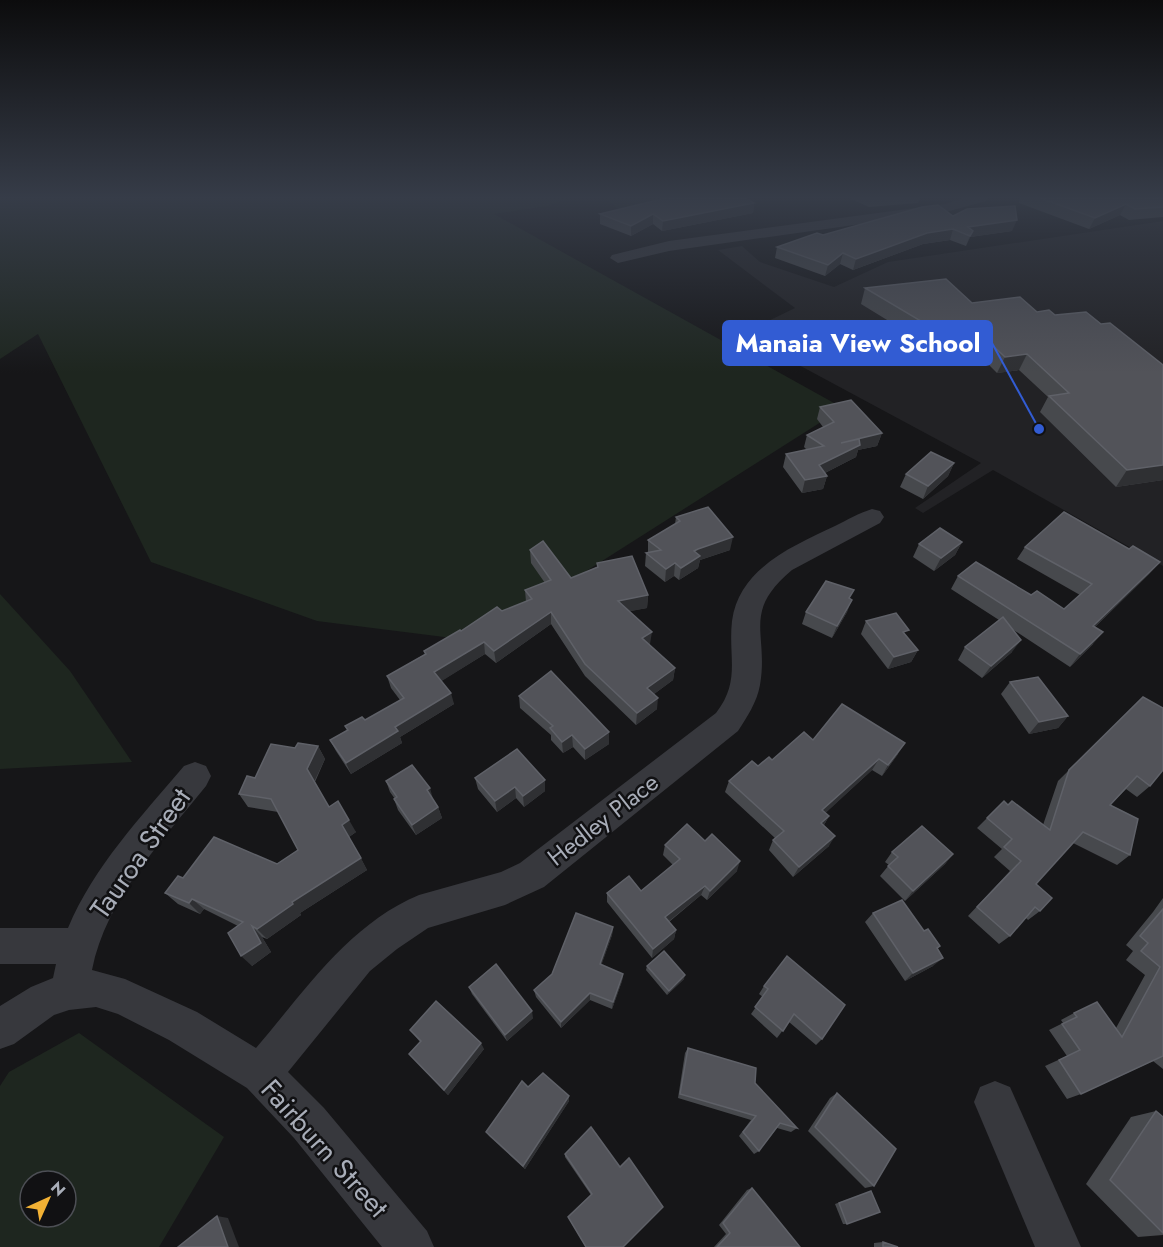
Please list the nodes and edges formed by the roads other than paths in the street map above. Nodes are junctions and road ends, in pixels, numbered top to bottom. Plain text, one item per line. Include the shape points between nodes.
1 (626, 256) edge
2 (618, 258) dead end
3 (872, 517) dead end
4 (195, 776) dead end
5 (80, 945) junction
6 (0, 946) edge
7 (69, 991) junction
8 (0, 1030) edge
9 (261, 1074) junction
10 (995, 1102) dead end
11 (411, 1247) edge
12 (1058, 1247) edge

1 - 2 street
3 - 9 street, Hedley Place via 850,531 803,550 759,586 744,621 746,682 739,705 727,722 532,875 505,888 419,913 384,936 357,958
4 - 5 street, Tauroa Street via 123,867 100,902
5 - 6 street
5 - 7 street, Tauroa Street
7 - 8 street via 26,1010
7 - 9 street, Fairburn Street via 96,988 125,998 183,1026
9 - 11 street, Fairburn Street via 309,1123
10 - 12 street

